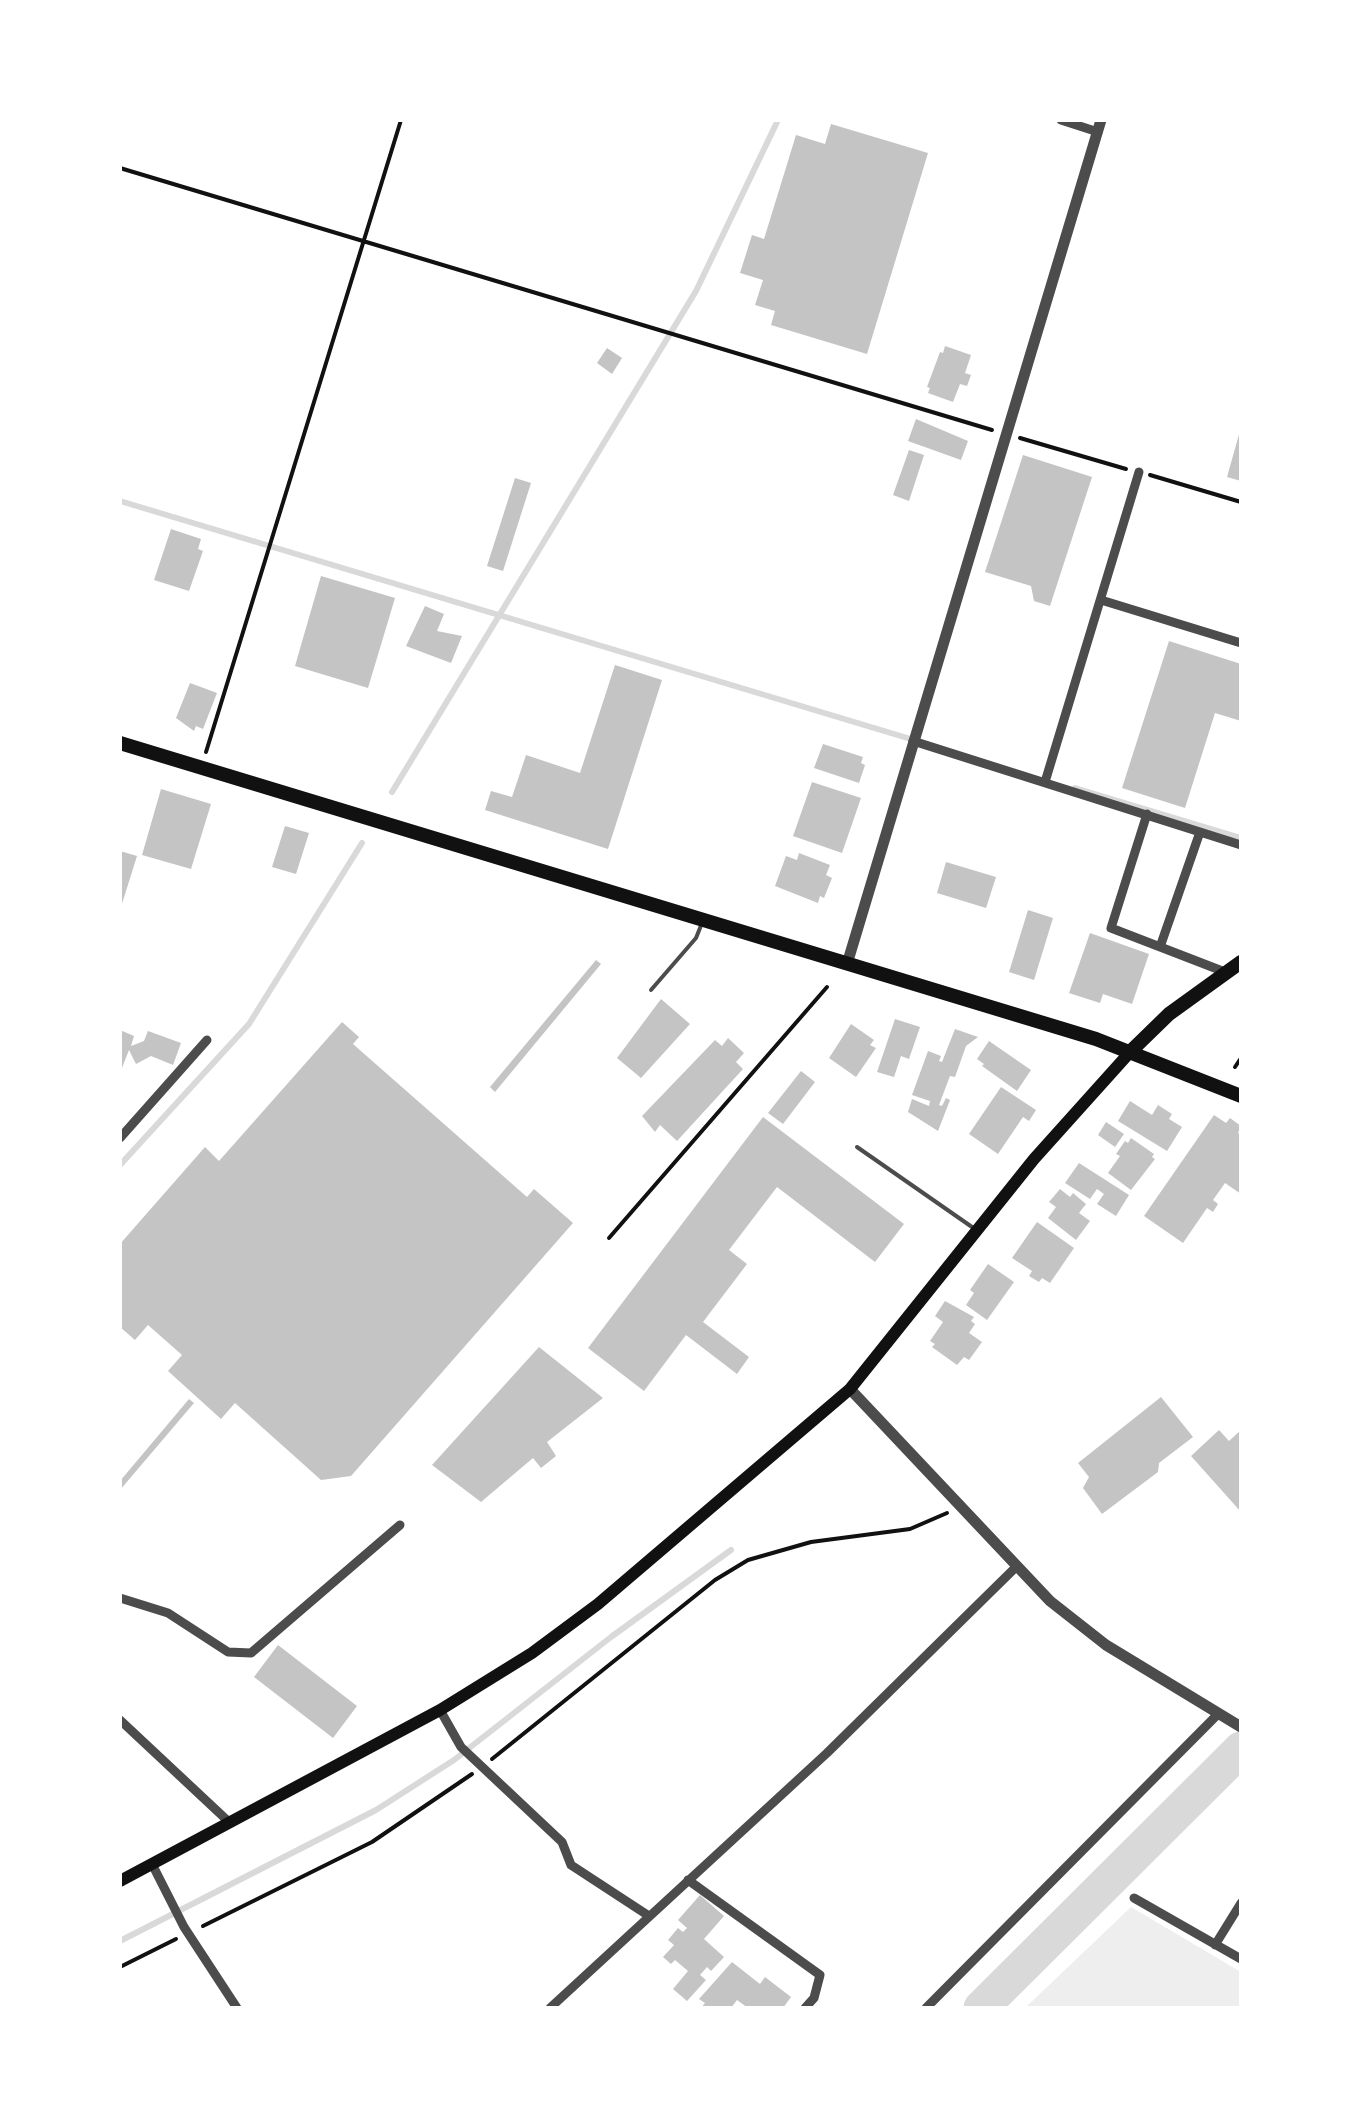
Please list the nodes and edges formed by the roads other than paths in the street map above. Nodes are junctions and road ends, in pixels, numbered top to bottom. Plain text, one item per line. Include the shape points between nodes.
1 (1060, 120) edge
2 (1098, 124) edge
3 (1139, 472) dead end
4 (1102, 600) junction
5 (1241, 642) edge
6 (913, 741) junction
7 (120, 743) edge
8 (1045, 782) junction
9 (1147, 814) junction
10 (1200, 832) junction
11 (1241, 845) edge
12 (703, 921) junction
13 (1160, 947) junction
14 (1241, 962) edge
15 (846, 964) junction
16 (1225, 972) junction
17 (651, 990) dead end
18 (206, 1040) dead end
19 (1131, 1051) junction
20 (1241, 1096) edge
21 (120, 1138) edge
22 (857, 1147) dead end
23 (977, 1230) junction
24 (850, 1389) junction
25 (400, 1526) dead end
26 (1018, 1566) junction
27 (120, 1598) edge
28 (440, 1710) junction
29 (1218, 1714) junction
30 (120, 1720) edge
31 (1241, 1727) edge
32 (229, 1822) junction
33 (152, 1864) junction
34 (688, 1880) junction
35 (120, 1881) edge
36 (1134, 1898) dead end
37 (1241, 1903) edge
38 (649, 1916) junction
39 (1215, 1944) junction
40 (1241, 1959) edge
41 (237, 2008) edge
42 (550, 2008) edge
43 (805, 2008) edge
44 (926, 2008) edge

1 - 2 street
2 - 6 street
3 - 4 street
4 - 5 street
4 - 8 street
6 - 8 street
6 - 15 street
7 - 12 main road
8 - 9 street
9 - 10 street
9 - 13 street via 1111,928
10 - 11 street
10 - 13 street
12 - 15 main road
12 - 17 lane
13 - 16 street
14 - 16 main road
15 - 19 main road
16 - 19 main road
18 - 21 street
19 - 20 main road
19 - 23 main road
22 - 23 lane
23 - 24 main road
24 - 26 street
24 - 28 main road via 598,1604
25 - 27 street via 251,1653 228,1652 168,1613
26 - 29 street via 1106,1645
26 - 34 street
28 - 32 main road
28 - 38 street via 460,1747 562,1842 572,1866
29 - 31 street
29 - 44 street
30 - 32 street
32 - 33 main road
33 - 35 main road
33 - 41 street
34 - 38 street
34 - 43 street via 820,1975
36 - 39 street
37 - 39 street
38 - 42 street
39 - 40 street

